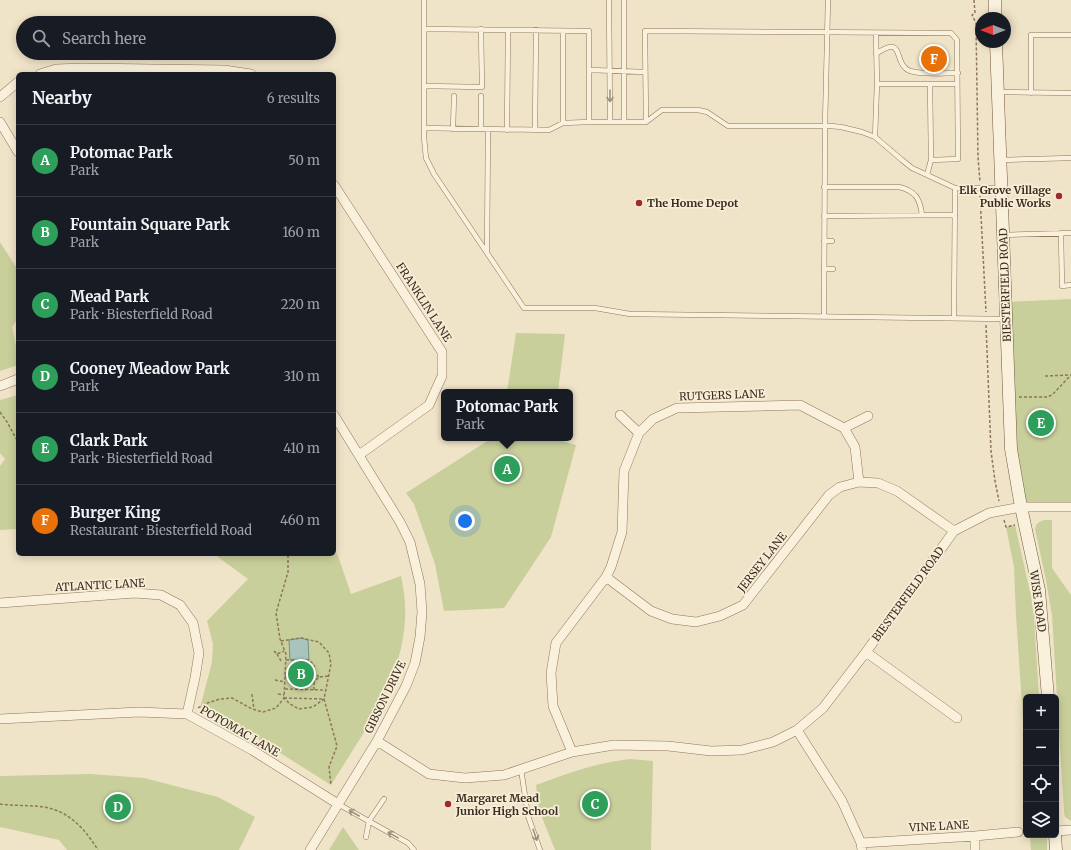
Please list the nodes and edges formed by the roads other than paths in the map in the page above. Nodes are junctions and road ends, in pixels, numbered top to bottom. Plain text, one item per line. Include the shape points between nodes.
1 (424, 0) edge
2 (609, 0) edge
3 (624, 0) edge
4 (828, 0) edge
5 (995, 0) edge
6 (996, 12) edge
7 (424, 29) junction
8 (481, 29) junction
9 (508, 30) junction
10 (536, 30) junction
11 (563, 31) junction
12 (827, 32) junction
13 (876, 33) junction
14 (1071, 35) edge
15 (996, 48) edge
16 (876, 54) junction
17 (590, 70) junction
18 (46, 72) edge
19 (238, 72) edge
20 (610, 72) junction
21 (624, 72) junction
22 (645, 72) junction
23 (958, 73) junction
24 (16, 84) edge
25 (877, 84) junction
26 (930, 84) junction
27 (957, 84) junction
28 (424, 86) junction
29 (998, 92) junction
30 (1031, 93) junction
31 (1071, 93) edge
32 (454, 96) dead end
33 (481, 96) dead end
34 (0, 97) edge
35 (0, 122) edge
36 (589, 122) junction
37 (610, 122) junction
38 (624, 122) junction
39 (646, 122) junction
40 (563, 124) junction
41 (825, 126) junction
42 (424, 128) junction
43 (453, 129) junction
44 (481, 129) junction
45 (488, 130) junction
46 (507, 130) junction
47 (535, 130) junction
48 (875, 137) junction
49 (16, 149) edge
50 (1071, 158) edge
51 (931, 160) junction
52 (1001, 160) junction
53 (927, 175) junction
54 (824, 187) junction
55 (336, 188) edge
56 (955, 188) junction
57 (1002, 188) junction
58 (922, 215) junction
59 (955, 215) junction
60 (824, 216) junction
61 (1061, 233) junction
62 (1071, 233) edge
63 (1003, 235) junction
64 (824, 241) junction
65 (832, 241) dead end
66 (487, 252) junction
67 (824, 269) junction
68 (832, 269) dead end
69 (1071, 285) edge
70 (824, 316) junction
71 (954, 318) junction
72 (1006, 319) junction
73 (16, 380) edge
74 (0, 386) edge
75 (620, 415) dead end
76 (868, 416) dead end
77 (336, 418) edge
78 (844, 428) junction
79 (639, 433) junction
80 (359, 455) junction
81 (859, 482) junction
82 (1020, 507) junction
83 (1071, 507) edge
84 (954, 531) junction
85 (606, 577) junction
86 (0, 603) edge
87 (866, 652) junction
88 (1048, 694) edge
89 (187, 714) junction
90 (957, 718) dead end
91 (0, 719) edge
92 (798, 730) junction
93 (377, 742) junction
94 (572, 752) junction
95 (521, 770) junction
96 (384, 799) dead end
97 (338, 804) junction
98 (369, 821) junction
99 (1071, 830) edge
100 (1059, 831) edge
101 (1018, 832) dead end
102 (974, 836) junction
103 (366, 837) dead end
104 (1055, 838) edge
105 (861, 846) edge
106 (310, 850) edge
107 (414, 850) edge
108 (540, 850) edge
109 (975, 850) edge
110 (1056, 850) edge

1 - 7 lane
2 - 20 lane
3 - 21 lane
4 - 12 lane
5 - 6 street
7 - 8 lane
7 - 28 lane
8 - 9 lane
8 - 28 lane via 482,87
9 - 10 lane
9 - 46 lane
10 - 11 lane
10 - 47 lane
11 - 17 lane via 589,31
11 - 40 lane
12 - 13 lane
12 - 22 lane via 645,31
12 - 41 lane
13 - 16 lane
13 - 23 lane via 951,33 957,40
14 - 30 lane via 1031,35
15 - 29 street, BIESTERFIELD ROAD
16 - 23 lane via 891,46 895,47 902,64 909,70
16 - 25 lane
17 - 20 lane
17 - 36 lane
18 - 19 street via 83,68
20 - 21 lane
20 -> 37 lane
21 - 22 lane
21 - 38 lane
22 - 39 lane
23 - 27 lane
24 - 34 street
25 - 26 lane
25 - 48 lane
26 - 27 lane
26 - 51 lane
27 - 51 lane via 958,159
28 - 42 lane
29 - 30 lane
29 - 52 street, BIESTERFIELD ROAD
30 - 31 lane
32 - 43 lane
33 - 44 lane
35 - 49 street
36 - 37 lane
36 - 40 lane
37 - 38 lane
38 - 39 lane
39 - 41 lane via 662,110 698,110 707,112 728,126
40 - 47 lane via 549,130
41 - 48 lane via 849,129
41 - 54 lane
42 - 43 lane
42 - 66 lane via 426,158 434,174
43 - 44 lane
44 - 45 lane
45 - 46 lane
45 - 66 lane
46 - 47 lane
48 - 53 lane via 902,160
50 - 52 lane
51 - 53 lane
52 - 57 street, BIESTERFIELD ROAD
53 - 56 lane
54 - 58 lane via 899,187 910,190 921,205
54 - 60 lane
55 - 80 street, FRANKLIN LANE via 442,352 442,376 430,405
56 - 57 lane
56 - 59 lane
57 - 63 street, BIESTERFIELD ROAD
58 - 59 lane
58 - 60 lane
59 - 71 lane
60 - 64 lane
61 - 62 lane
61 - 63 lane
61 - 69 lane via 1062,286
63 - 72 street, BIESTERFIELD ROAD
64 - 65 lane
64 - 67 lane
66 - 70 lane via 524,308 595,308 630,314
67 - 68 lane
67 - 70 lane
70 - 71 lane
71 - 72 lane
72 - 82 street, BIESTERFIELD ROAD via 1011,449
73 - 74 street
75 - 79 street
76 - 78 street
77 - 80 street, GIBSON DRIVE
78 - 79 street, RUTGERS LANE via 800,405 677,408 653,419
78 - 81 street via 855,447
79 - 85 street, RUTGERS LANE via 624,471 622,532
80 - 93 street, GIBSON DRIVE via 410,542 420,584 422,612 414,669
81 - 84 street via 878,483 897,491
81 - 85 street, JERSEY LANE via 840,487 829,495 743,605 720,616 696,622 651,611
82 - 83 street
82 - 84 street, BIESTERFIELD ROAD via 989,512
82 - 88 street, WISE ROAD via 1039,590
84 - 87 street, BIESTERFIELD ROAD
85 - 94 street, RUTGERS LANE via 556,643 550,673 553,706
86 - 89 street, ATLANTIC LANE via 135,593 161,595 180,605 193,623 199,653
87 - 90 street
87 - 92 street, BIESTERFIELD ROAD via 823,708
89 - 91 street, POTOMAC LANE via 139,712
89 - 97 street, POTOMAC LANE via 252,750
92 - 94 street, BIESTERFIELD ROAD via 773,742 742,750 711,751 668,746 614,745
92 - 105 street via 842,801
93 - 95 street, BIESTERFIELD ROAD via 430,774 465,778 504,775
93 - 97 street, GIBSON DRIVE
94 - 95 street, BIESTERFIELD ROAD
95 -> 108 lane via 528,816
96 - 98 lane
98 -> 97 lane
97 - 106 street, GIBSON DRIVE
98 - 103 lane
107 -> 98 lane via 408,843
99 - 100 street
101 - 102 street, VINE LANE
102 - 105 street, VINE LANE
102 - 109 street
104 - 110 street

